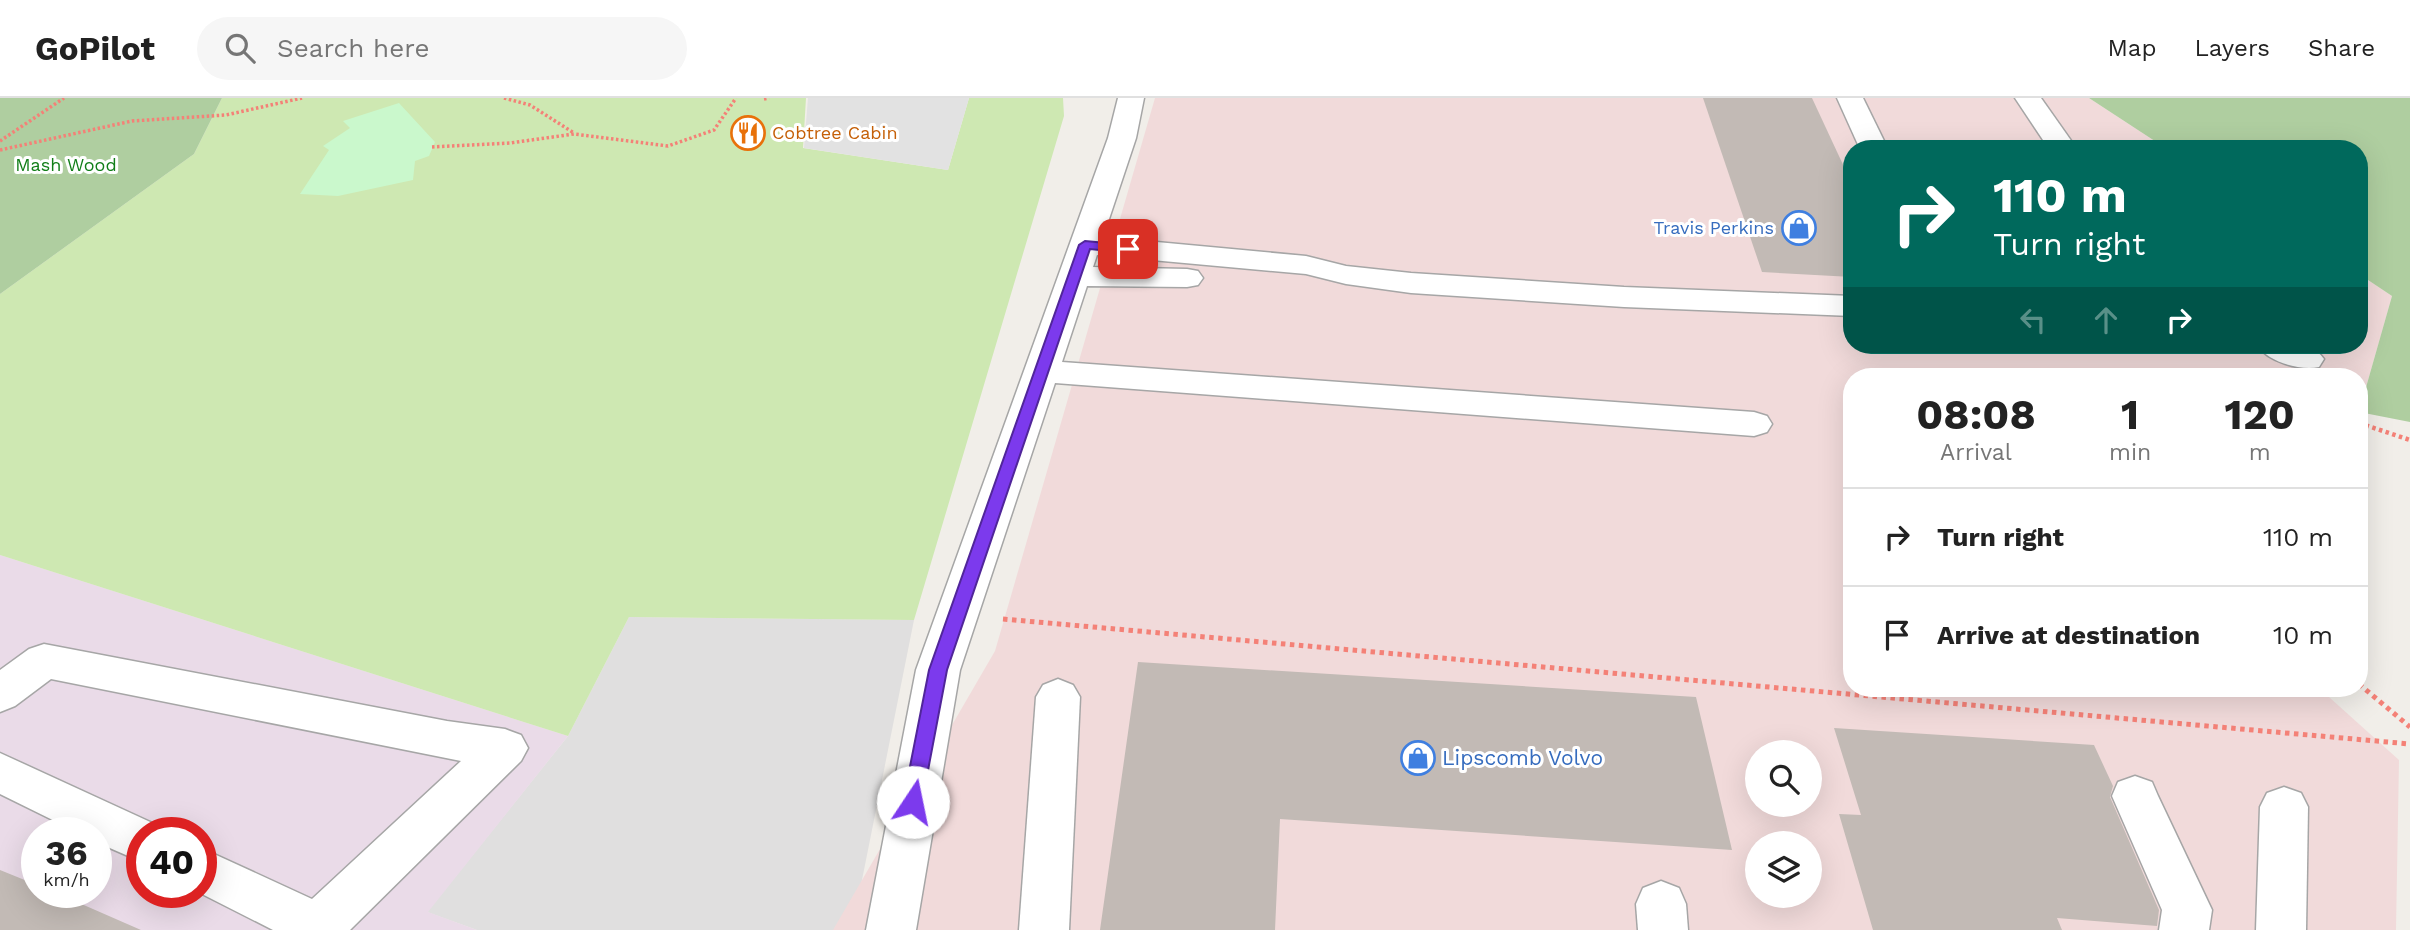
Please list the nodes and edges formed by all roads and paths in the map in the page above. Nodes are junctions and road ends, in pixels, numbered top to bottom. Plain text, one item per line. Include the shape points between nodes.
1 (64, 98) edge
2 (302, 98) edge
3 (504, 98) edge
4 (736, 98) edge
5 (1131, 98) edge
6 (1850, 98) edge
7 (2028, 98) edge
8 (574, 134) junction
9 (1870, 140) edge
10 (2057, 140) edge
11 (0, 141) edge
12 (432, 147) dead end
13 (0, 150) edge
14 (1080, 261) junction
15 (1843, 306) edge
16 (2295, 354) edge
17 (2307, 359) dead end
18 (1042, 371) junction
19 (1754, 424) dead end
20 (2368, 425) edge
21 (2410, 440) edge
22 (957, 615) junction
23 (2368, 692) edge
24 (0, 694) edge
25 (1843, 694) edge
26 (1058, 697) dead end
27 (1881, 697) edge
28 (2410, 727) edge
29 (2410, 744) edge
30 (0, 772) edge
31 (2135, 796) dead end
32 (2284, 807) dead end
33 (126, 833) edge
34 (217, 878) edge
35 (321, 929) edge
36 (891, 930) edge
37 (1044, 930) edge
38 (2184, 930) edge
39 (2281, 930) edge

1 - 11 path
2 - 13 path via 226,115 132,121
3 - 8 path via 530,105
4 - 8 path via 714,130 668,146
5 - 14 street
6 - 9 street
7 - 10 street
8 - 12 path
14 - 15 street via 1303,278 1346,275 1611,296
14 - 18 street
16 - 17 street
18 - 19 street
18 - 22 street
20 - 21 path
22 - 25 path
22 - 36 street via 938,670
23 - 28 path
24 - 35 street via 44,660 505,748
26 - 37 street
27 - 29 path
30 - 33 street
31 - 38 street via 2187,910
32 - 39 street
34 - 35 street

